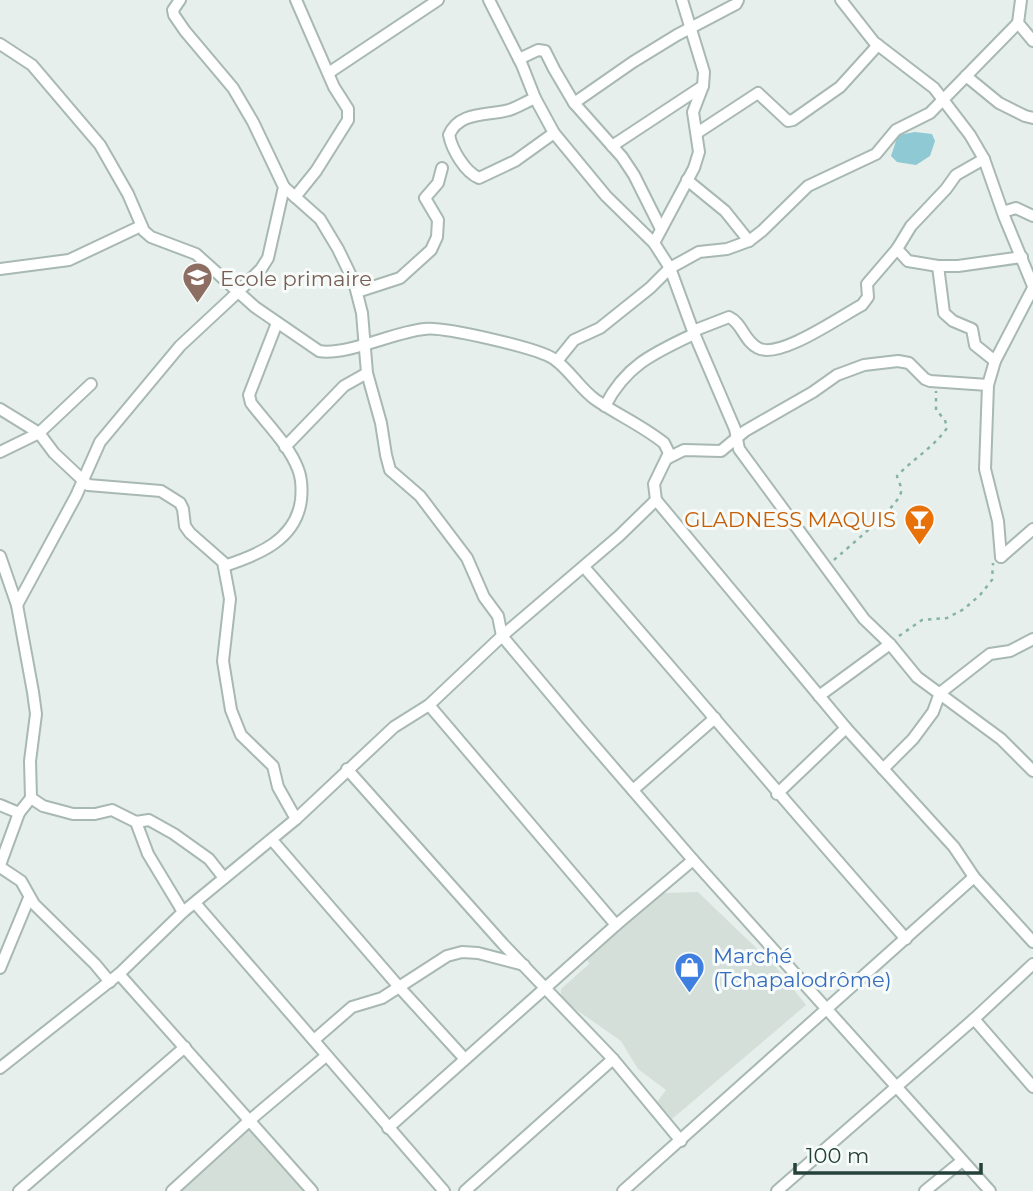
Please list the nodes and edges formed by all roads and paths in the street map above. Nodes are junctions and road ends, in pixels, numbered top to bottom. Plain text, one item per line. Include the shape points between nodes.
1 (180, 0) edge
2 (296, 0) edge
3 (438, 0) edge
4 (489, 0) edge
5 (682, 0) edge
6 (738, 0) edge
7 (841, 0) edge
8 (1021, 0) edge
9 (1017, 23) junction
10 (692, 26) junction
11 (1033, 41) edge
12 (0, 44) edge
13 (878, 46) junction
14 (519, 59) junction
15 (330, 72) junction
16 (966, 76) junction
17 (703, 86) junction
18 (535, 98) junction
19 (944, 99) junction
20 (574, 103) junction
21 (1033, 118) edge
22 (554, 133) junction
23 (697, 133) junction
24 (612, 145) junction
25 (984, 159) junction
26 (442, 168) dead end
27 (687, 180) junction
28 (284, 187) junction
29 (295, 197) junction
30 (1003, 212) junction
31 (1033, 216) edge
32 (141, 226) junction
33 (661, 229) junction
34 (749, 241) junction
35 (654, 243) junction
36 (897, 249) junction
37 (1022, 257) junction
38 (938, 266) junction
39 (670, 268) junction
40 (0, 269) edge
41 (1033, 286) edge
42 (238, 292) junction
43 (357, 292) junction
44 (278, 323) junction
45 (694, 332) junction
46 (366, 345) junction
47 (557, 361) junction
48 (995, 361) junction
49 (367, 373) junction
50 (936, 381) junction
51 (92, 384) dead end
52 (988, 385) junction
53 (605, 406) junction
54 (0, 409) edge
55 (39, 433) junction
56 (735, 439) junction
57 (285, 447) junction
58 (0, 452) edge
59 (668, 458) junction
60 (82, 481) junction
61 (656, 500) junction
62 (1033, 529) edge
63 (0, 556) edge
64 (1001, 556) junction
65 (224, 566) junction
66 (826, 566) junction
67 (584, 567) junction
68 (4, 576) edge
69 (18, 605) junction
70 (502, 636) junction
71 (1033, 639) edge
72 (890, 644) junction
73 (940, 693) junction
74 (819, 696) junction
75 (429, 705) junction
76 (715, 718) junction
77 (846, 728) junction
78 (347, 769) junction
79 (883, 769) junction
80 (1033, 771) edge
81 (634, 790) junction
82 (777, 794) junction
83 (31, 798) junction
84 (0, 806) edge
85 (19, 813) junction
86 (296, 819) junction
87 (136, 822) junction
88 (272, 840) junction
89 (693, 860) junction
90 (0, 866) edge
91 (974, 877) junction
92 (224, 878) junction
93 (29, 898) junction
94 (195, 903) junction
95 (183, 912) junction
96 (616, 925) junction
97 (906, 939) junction
98 (1033, 942) edge
99 (1033, 964) edge
100 (524, 965) junction
101 (0, 968) edge
102 (119, 974) junction
103 (110, 982) junction
104 (400, 988) junction
105 (546, 989) junction
106 (829, 1009) junction
107 (974, 1020) junction
108 (314, 1041) junction
109 (185, 1047) junction
110 (326, 1056) junction
111 (464, 1058) junction
112 (613, 1059) junction
113 (0, 1068) edge
114 (896, 1087) junction
115 (1033, 1087) edge
116 (250, 1120) junction
117 (388, 1128) junction
118 (681, 1141) junction
119 (962, 1161) junction
120 (19, 1191) edge
121 (172, 1191) edge
122 (312, 1191) edge
123 (444, 1191) edge
124 (465, 1191) edge
125 (624, 1191) edge
126 (777, 1191) edge
127 (925, 1191) edge
128 (990, 1191) edge

1 - 28 street via 174,15 233,88
2 - 15 street
3 - 15 street
4 - 14 street
5 - 10 street
6 - 10 street
7 - 13 street
8 - 9 street
9 - 11 street
9 - 16 street
10 - 17 street via 704,72
10 - 20 street
12 - 32 street via 32,65 100,145
13 - 19 street
13 - 23 street via 841,88 793,120 788,121 758,93
14 - 18 street
14 - 20 street via 543,49
15 - 29 street via 348,109 348,120
16 - 19 street
16 - 21 street via 999,103
17 - 23 street via 692,119
17 - 24 street
18 - 22 street
18 - 22 street via 512,109 464,118 449,135 453,148 479,178 515,161
19 - 25 street
19 - 34 street via 923,118 894,132 876,154 808,187
20 - 24 street
22 - 35 street via 606,196
23 - 27 street via 699,152
24 - 33 street via 634,175
25 - 30 street
25 - 36 street via 956,175
26 - 43 street via 438,183 425,198 439,220 432,250 400,278
27 - 33 street
27 - 34 street via 725,211
28 - 29 street
28 - 42 street via 265,263
29 - 43 street via 320,219
30 - 31 street via 1016,208
30 - 37 street
32 - 40 street via 69,260
32 - 42 street via 151,237 196,254
33 - 35 street
34 - 39 street via 699,252
35 - 39 street
36 - 38 street via 908,261
36 - 45 street via 867,284 865,302 785,347 771,351 756,347 729,317
37 - 38 street
37 - 41 street
38 - 48 street via 944,313 972,329 975,345
39 - 45 street
39 - 47 street via 600,328 574,340
41 - 48 street
42 - 44 street
42 - 60 street via 186,340 115,422
43 - 46 street
44 - 46 street via 319,351
44 - 57 street via 249,394
45 - 53 street via 634,368 619,381
45 - 56 street
46 - 47 street via 430,328 500,342
46 - 49 street
47 - 53 street
48 - 52 street
49 - 57 street via 344,386
49 - 70 street via 390,470 420,496 467,558 498,616
50 - 52 street
50 - 56 street via 925,379 909,363 864,365 837,375
50 - 66 path via 936,410 947,428 897,476 900,497
51 - 55 street
52 - 64 street via 985,469 999,521
53 - 59 street via 664,443
54 - 55 street
55 - 58 street
55 - 60 street
56 - 59 street via 721,451 684,450
56 - 66 street
57 - 65 street via 298,467 302,488 293,526 279,540
59 - 61 street via 654,484
60 - 65 street via 168,494 183,509 190,533 219,556
60 - 69 street
61 - 67 street
61 - 74 street
62 - 64 street
63 - 68 street
64 - 72 path via 994,562 992,580 964,609 947,618 922,620
65 - 86 street via 230,599 223,661 231,710 241,735 273,766
66 - 72 street via 864,619
67 - 70 street
67 - 76 street
68 - 69 street
69 - 83 street via 36,714
70 - 75 street
70 - 81 street
71 - 73 street via 1010,651 990,654
72 - 73 street via 917,677
72 - 74 street
73 - 79 street via 933,712 913,739
73 - 80 street via 1001,739
74 - 77 street
75 - 78 street via 394,727
75 - 96 street
76 - 81 street
76 - 82 street
77 - 79 street
77 - 82 street
78 - 86 street
78 - 100 street
79 - 91 street via 954,847
81 - 89 street
82 - 97 street
83 - 85 street
83 - 87 street via 73,814 112,810
84 - 85 street
85 - 90 street
86 - 88 street
87 - 92 street via 149,820 174,834 209,859
87 - 95 street via 148,854
88 - 92 street
88 - 104 street
89 - 96 street
89 - 106 street
90 - 93 street via 21,881
91 - 97 street
91 - 98 street
92 - 94 street
93 - 101 street
93 - 103 street
94 - 95 street
94 - 108 street
95 - 102 street
96 - 105 street
97 - 106 street
99 - 107 street
100 - 104 street via 462,952 447,956
100 - 105 street
102 - 103 street
102 - 109 street
103 - 113 street
104 - 108 street via 352,1007
104 - 111 street
105 - 111 street
105 - 112 street
106 - 114 street
106 - 118 street
107 - 114 street
107 - 115 street
108 - 110 street
109 - 116 street
109 - 120 street
110 - 116 street
110 - 117 street
111 - 117 street
112 - 118 street
112 - 124 street
114 - 119 street
114 - 126 street
116 - 121 street
116 - 122 street
117 - 123 street
118 - 125 street
119 - 127 street
119 - 128 street

